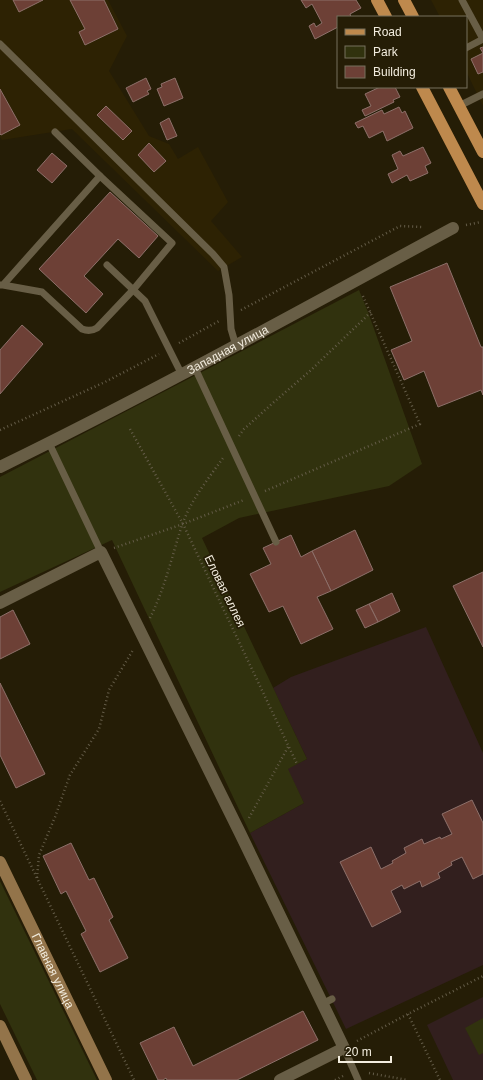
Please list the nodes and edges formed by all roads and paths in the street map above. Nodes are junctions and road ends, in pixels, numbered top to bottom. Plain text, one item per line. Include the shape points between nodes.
1 (377, 0) edge
2 (404, 0) edge
3 (462, 0) edge
4 (385, 16) edge
5 (412, 16) edge
6 (0, 44) edge
7 (467, 47) edge
8 (423, 88) edge
9 (450, 88) edge
10 (483, 94) edge
11 (459, 106) junction
12 (55, 132) dead end
13 (483, 152) edge
14 (100, 176) junction
15 (483, 204) edge
16 (453, 228) dead end
17 (107, 265) dead end
18 (356, 280) junction
19 (2, 285) edge
20 (133, 290) junction
21 (371, 312) junction
22 (236, 346) junction
23 (195, 368) junction
24 (182, 374) junction
25 (130, 429) dead end
26 (49, 443) junction
27 (232, 447) junction
28 (0, 466) edge
29 (254, 496) junction
30 (183, 524) junction
31 (276, 542) dead end
32 (101, 552) junction
33 (0, 603) edge
34 (141, 635) junction
35 (289, 746) junction
36 (297, 764) dead end
37 (0, 801) edge
38 (245, 836) junction
39 (0, 862) edge
40 (37, 878) junction
41 (483, 976) edge
42 (408, 1014) junction
43 (0, 1026) edge
44 (344, 1048) junction
45 (372, 1074) dead end
46 (26, 1080) edge
47 (106, 1080) edge
48 (134, 1080) edge
49 (280, 1080) edge
50 (358, 1080) edge
51 (407, 1080) edge
52 (440, 1080) edge

1 - 4 main road
2 - 5 main road
3 - 7 lane via 483,39
6 - 22 lane via 214,254 224,267 231,329
8 - 15 main road
9 - 11 main road
10 - 11 lane
11 - 13 main road
12 - 14 lane
14 - 19 lane
14 - 20 lane via 172,243
16 - 18 street, Западная улица
17 - 20 lane
18 - 21 path
18 - 22 street, Западная улица
19 - 20 lane via 42,292 87,331 97,328
20 - 24 lane via 145,301
21 - 27 path via 311,370 244,429
21 - 29 path via 420,424
22 - 23 street, Западная улица
23 - 24 street, Западная улица
23 - 27 lane
24 - 26 street, Западная улица
25 - 30 path, Еловая аллея
26 - 28 street, Западная улица
26 - 32 lane
27 - 29 lane
27 - 30 path via 194,499
29 - 30 path
29 - 31 lane
30 - 32 path
30 - 34 path via 168,574
30 - 35 path, Еловая аллея
32 - 33 street
32 - 34 street
34 - 38 street
34 - 40 path via 109,690 99,729 70,775 39,855
35 - 36 path, Еловая аллея
35 - 38 path
37 - 40 path
38 - 44 street via 327,1002
39 - 47 street, Главная улица
40 - 48 path
41 - 42 path
42 - 44 path
42 - 52 path
43 - 46 street
44 - 49 street
44 - 50 lane
45 - 51 path

